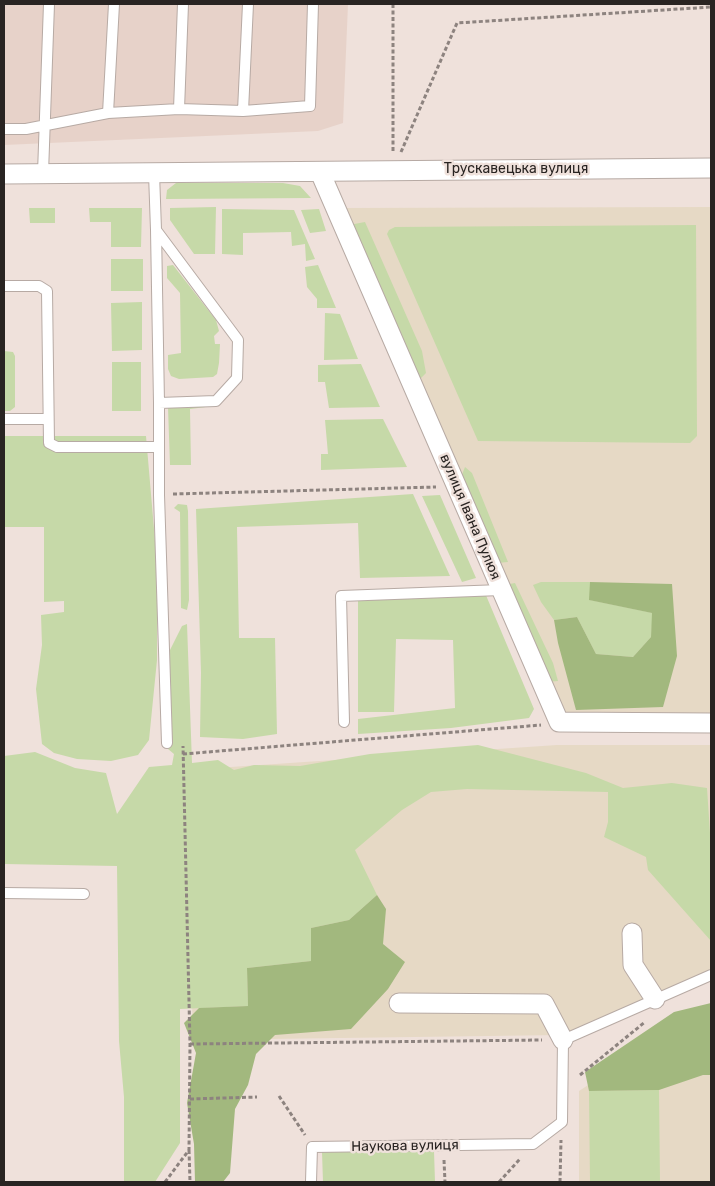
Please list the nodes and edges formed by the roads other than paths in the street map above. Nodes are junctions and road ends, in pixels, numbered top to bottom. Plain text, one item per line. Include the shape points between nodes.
1 (49, 4) edge
2 (114, 4) edge
3 (183, 4) edge
4 (248, 4) edge
5 (313, 4) edge
6 (179, 109) junction
7 (243, 111) junction
8 (108, 112) junction
9 (45, 125) junction
10 (4, 129) edge
11 (711, 168) edge
12 (320, 172) junction
13 (43, 173) junction
14 (154, 173) junction
15 (4, 174) edge
16 (156, 230) junction
17 (4, 286) edge
18 (159, 403) junction
19 (4, 419) edge
20 (48, 419) junction
21 (159, 447) junction
22 (501, 590) junction
23 (344, 722) dead end
24 (711, 723) edge
25 (166, 743) dead end
26 (4, 893) edge
27 (84, 894) dead end
28 (632, 933) dead end
29 (711, 974) edge
30 (399, 1004) dead end
31 (653, 1008) junction
32 (563, 1040) junction
33 (311, 1182) edge

1 - 9 lane
2 - 8 lane
3 - 6 lane
4 - 7 lane
5 - 7 lane via 310,106
6 - 7 lane
6 - 8 lane
8 - 9 lane
9 - 10 lane
9 - 13 lane
11 - 12 street, Трускавецька вулиця
12 - 14 street, Трускавецька вулиця
12 - 22 street, вулиця Івана Пулюя
13 - 14 street, Трускавецька вулиця
13 - 15 street, Трускавецька вулиця
14 - 16 lane
16 - 18 lane
16 - 18 lane via 238,340 237,378 216,401
17 - 20 lane via 39,286 47,291
18 - 21 lane
19 - 20 lane
20 - 21 lane via 48,438 53,446
21 - 25 lane
22 - 23 lane via 341,596
22 - 24 street, вулиця Івана Пулюя via 559,722
26 - 27 lane
28 - 31 street via 633,965
29 - 31 lane
30 - 32 street via 544,1004
31 - 32 lane
32 - 33 lane, Наукова вулиця via 562,1122 534,1144 312,1147

